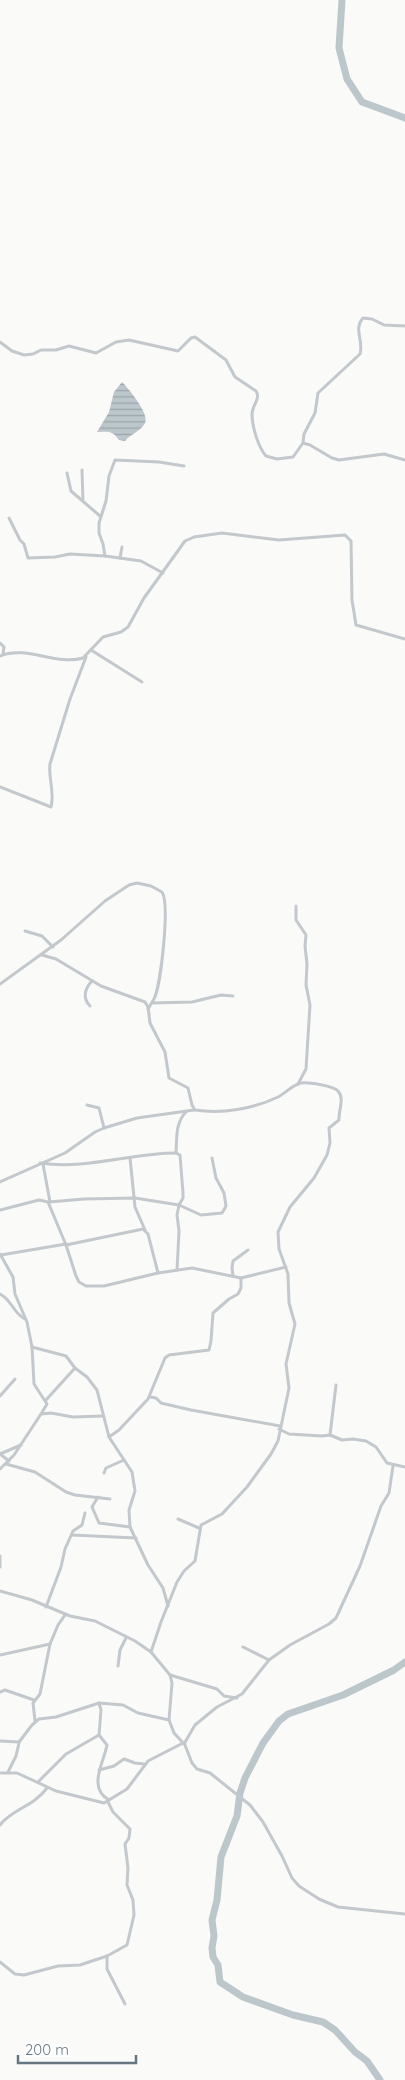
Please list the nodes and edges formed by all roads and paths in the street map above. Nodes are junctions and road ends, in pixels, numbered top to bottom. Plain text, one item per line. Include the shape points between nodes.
1 (405, 326) edge
2 (0, 342) edge
3 (303, 443) junction
4 (405, 460) edge
5 (184, 466) dead end
6 (82, 470) dead end
7 (67, 473) dead end
8 (83, 501) junction
9 (100, 516) junction
10 (9, 518) dead end
11 (122, 547) dead end
12 (105, 556) junction
13 (120, 558) junction
14 (163, 573) junction
15 (405, 639) edge
16 (0, 643) edge
17 (91, 650) junction
18 (2, 655) edge
19 (86, 656) junction
20 (142, 682) dead end
21 (0, 788) edge
22 (296, 906) dead end
23 (25, 930) dead end
24 (53, 947) junction
25 (42, 955) junction
26 (92, 981) junction
27 (0, 984) edge
28 (233, 996) dead end
29 (151, 1003) junction
30 (90, 1006) dead end
31 (148, 1009) junction
32 (298, 1084) junction
33 (87, 1105) dead end
34 (195, 1110) junction
35 (186, 1112) junction
36 (104, 1128) junction
37 (176, 1153) junction
38 (130, 1158) junction
39 (212, 1158) dead end
40 (42, 1164) junction
41 (0, 1182) edge
42 (135, 1198) junction
43 (49, 1202) junction
44 (179, 1205) junction
45 (0, 1210) edge
46 (145, 1230) junction
47 (66, 1244) junction
48 (248, 1250) dead end
49 (0, 1254) edge
50 (287, 1267) junction
51 (177, 1270) junction
52 (158, 1273) junction
53 (233, 1276) junction
54 (241, 1278) junction
55 (0, 1294) edge
56 (26, 1319) junction
57 (32, 1346) junction
58 (75, 1368) junction
59 (15, 1380) dead end
60 (336, 1385) dead end
61 (0, 1396) edge
62 (149, 1397) junction
63 (46, 1400) junction
64 (47, 1406) junction
65 (51, 1413) junction
66 (41, 1414) junction
67 (103, 1416) junction
68 (280, 1427) junction
69 (330, 1435) junction
70 (109, 1437) junction
71 (21, 1445) junction
72 (0, 1454) edge
73 (124, 1460) junction
74 (7, 1462) junction
75 (393, 1466) junction
76 (405, 1467) edge
77 (0, 1469) edge
78 (104, 1474) dead end
79 (98, 1497) junction
80 (110, 1499) dead end
81 (85, 1513) dead end
82 (178, 1519) dead end
83 (130, 1527) junction
84 (199, 1528) junction
85 (72, 1535) junction
86 (136, 1538) junction
87 (0, 1556) edge
88 (0, 1567) edge
89 (0, 1591) edge
90 (168, 1606) junction
91 (46, 1607) junction
92 (65, 1615) junction
93 (126, 1638) junction
94 (50, 1644) junction
95 (243, 1647) dead end
96 (152, 1652) junction
97 (0, 1655) edge
98 (269, 1660) junction
99 (118, 1666) dead end
100 (170, 1675) junction
101 (0, 1692) edge
102 (236, 1698) junction
103 (34, 1700) junction
104 (99, 1703) junction
105 (169, 1720) junction
106 (35, 1721) junction
107 (99, 1735) junction
108 (0, 1741) edge
109 (19, 1743) junction
110 (184, 1744) junction
111 (145, 1764) junction
112 (99, 1770) junction
113 (8, 1772) junction
114 (0, 1773) edge
115 (38, 1782) junction
116 (47, 1788) junction
117 (109, 1801) junction
118 (0, 1825) edge
119 (405, 1914) edge
120 (107, 1956) junction
121 (0, 1962) edge
122 (124, 2004) dead end

1 - 3 street via 384,325 367,317 359,322 360,354 318,393 315,413
2 - 3 street via 12,351 27,355 69,346 96,353 116,342 129,340 178,351 195,336 226,360 235,377 256,391 258,398 252,414 259,444 266,456 294,457
3 - 4 street via 339,460 384,454
5 - 9 street via 115,460
6 - 8 street
7 - 8 street via 71,491
8 - 9 street
9 - 12 street via 99,533
10 - 12 street via 28,558 70,554
11 - 13 street
12 - 13 street
13 - 14 street via 141,561
14 - 15 street via 177,549 189,538 230,533 279,540 345,535 351,541 352,600 356,625
14 - 17 street via 128,626 121,632 103,637
16 - 18 street via 4,647
17 - 19 street
17 - 20 street
18 - 19 street via 32,654 74,660
19 - 21 street via 50,764 51,807
22 - 32 street via 296,920 306,936 306,985 310,1002 306,1069
23 - 24 street via 42,936
24 - 25 street
24 - 29 street via 129,884 158,889 164,895 165,932 156,992
25 - 26 street via 56,959
25 - 27 street
26 - 30 street via 85,995
26 - 31 street via 145,1002
28 - 29 street via 221,995 175,1004
29 - 31 street
31 - 34 street via 150,1023 165,1052 169,1078 188,1088
32 - 34 street via 279,1096 246,1108
32 - 50 street via 332,1087 339,1092 341,1100 339,1120 329,1128 327,1155 314,1178 290,1207 278,1232 279,1248
33 - 36 street via 99,1108
34 - 35 street
35 - 36 street via 150,1115
35 - 37 street via 179,1122
36 - 40 street via 74,1149
37 - 38 street via 152,1153
37 - 44 street via 181,1163 183,1198
38 - 40 street
38 - 42 street
39 - 44 street via 216,1178 225,1197 225,1210 201,1215
40 - 41 street
40 - 43 street
42 - 43 street
42 - 44 street
42 - 46 street
43 - 45 street via 39,1200
43 - 47 street
44 - 51 street
46 - 47 street
46 - 52 street
47 - 49 street
47 - 52 street via 76,1276 86,1286 104,1286
48 - 53 street via 233,1261
49 - 56 street via 13,1277 15,1294
50 - 54 street
50 - 68 street via 289,1303 295,1324 286,1364 289,1388
51 - 52 street
51 - 53 street via 192,1268
53 - 54 street
54 - 62 street via 238,1294 213,1313 209,1350 165,1358
55 - 56 street via 11,1302 17,1314
56 - 57 street
57 - 58 street via 66,1356
57 - 63 street via 33,1381
58 - 63 street
58 - 67 street via 97,1390
59 - 61 street
60 - 69 street
62 - 68 street via 182,1408
62 - 70 street
63 - 64 street
64 - 65 street
64 - 66 street
65 - 66 street
65 - 67 street via 73,1417
66 - 71 street
67 - 70 street
68 - 69 street via 294,1434
68 - 84 street via 275,1448 247,1488 222,1514 203,1522
69 - 75 street via 342,1440 358,1439 372,1443
70 - 73 street
71 - 72 street
71 - 74 street
72 - 74 street
73 - 78 street via 107,1466
73 - 83 street via 132,1472 135,1486 129,1510
74 - 77 street
74 - 79 street via 35,1472 66,1492
75 - 76 street
75 - 98 street via 388,1493 336,1618
79 - 80 street
79 - 83 street via 92,1507 99,1523
81 - 85 street via 82,1524
82 - 84 street
83 - 86 street
84 - 90 street via 195,1561 180,1576
85 - 86 street
85 - 91 street
86 - 90 street via 148,1566 163,1588
87 - 88 street
89 - 91 street
90 - 96 street
91 - 92 street
92 - 93 street via 95,1621
92 - 94 street
93 - 96 street
93 - 99 street
94 - 97 street
94 - 103 street via 40,1694
95 - 98 street
96 - 100 street
98 - 102 street
100 - 102 street
100 - 105 street
101 - 103 street via 5,1690
102 - 110 street via 217,1707 195,1726
103 - 106 street
104 - 105 street via 124,1705 138,1713
104 - 106 street
104 - 107 street
105 - 110 street
106 - 109 street
107 - 112 street via 107,1745
107 - 115 street via 66,1754
108 - 109 street
109 - 113 street
110 - 111 street
110 - 119 street via 194,1766 210,1773 263,1822 292,1878 303,1890 338,1907
111 - 112 street via 124,1759
111 - 117 street via 127,1789
112 - 117 street via 99,1788
113 - 114 street
113 - 115 street
115 - 116 street
116 - 117 street via 99,1803
116 - 118 street via 32,1804
117 - 120 street via 113,1812 130,1830 125,1844 127,1885 134,1915 127,1945
120 - 121 street via 80,1965 58,1966 24,1975 15,1974
120 - 122 street via 107,1969

